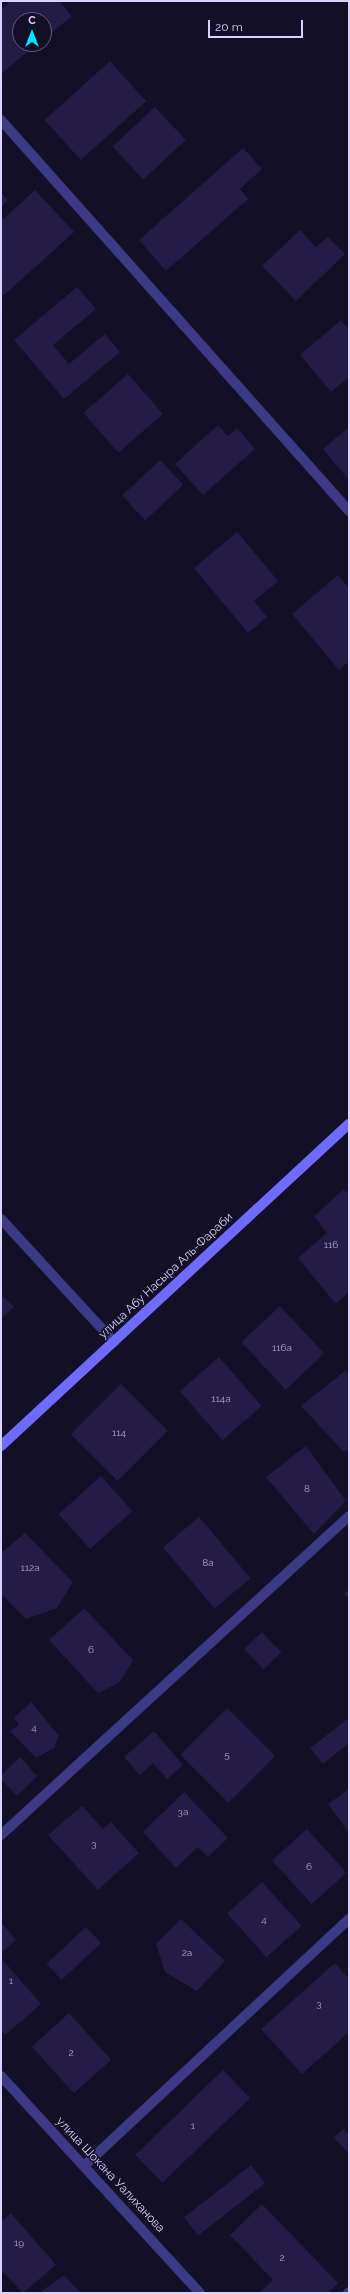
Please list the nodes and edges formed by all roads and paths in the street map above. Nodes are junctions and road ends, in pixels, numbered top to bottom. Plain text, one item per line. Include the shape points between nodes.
1 (1, 120) edge
2 (349, 511) edge
3 (349, 1124) edge
4 (1, 1219) edge
5 (114, 1342) junction
6 (1, 1446) edge
7 (349, 1516) edge
8 (1, 1835) edge
9 (349, 1919) edge
10 (1, 2076) edge
11 (84, 2166) junction
12 (200, 2293) edge

1 - 2 street
3 - 5 street, улица Абу Насыра Аль-Фараби
4 - 5 street
5 - 6 street, улица Абу Насыра Аль-Фараби
7 - 8 street
9 - 11 street
10 - 11 street, улица Шокана Уалиханова
11 - 12 street, улица Шокана Уалиханова

